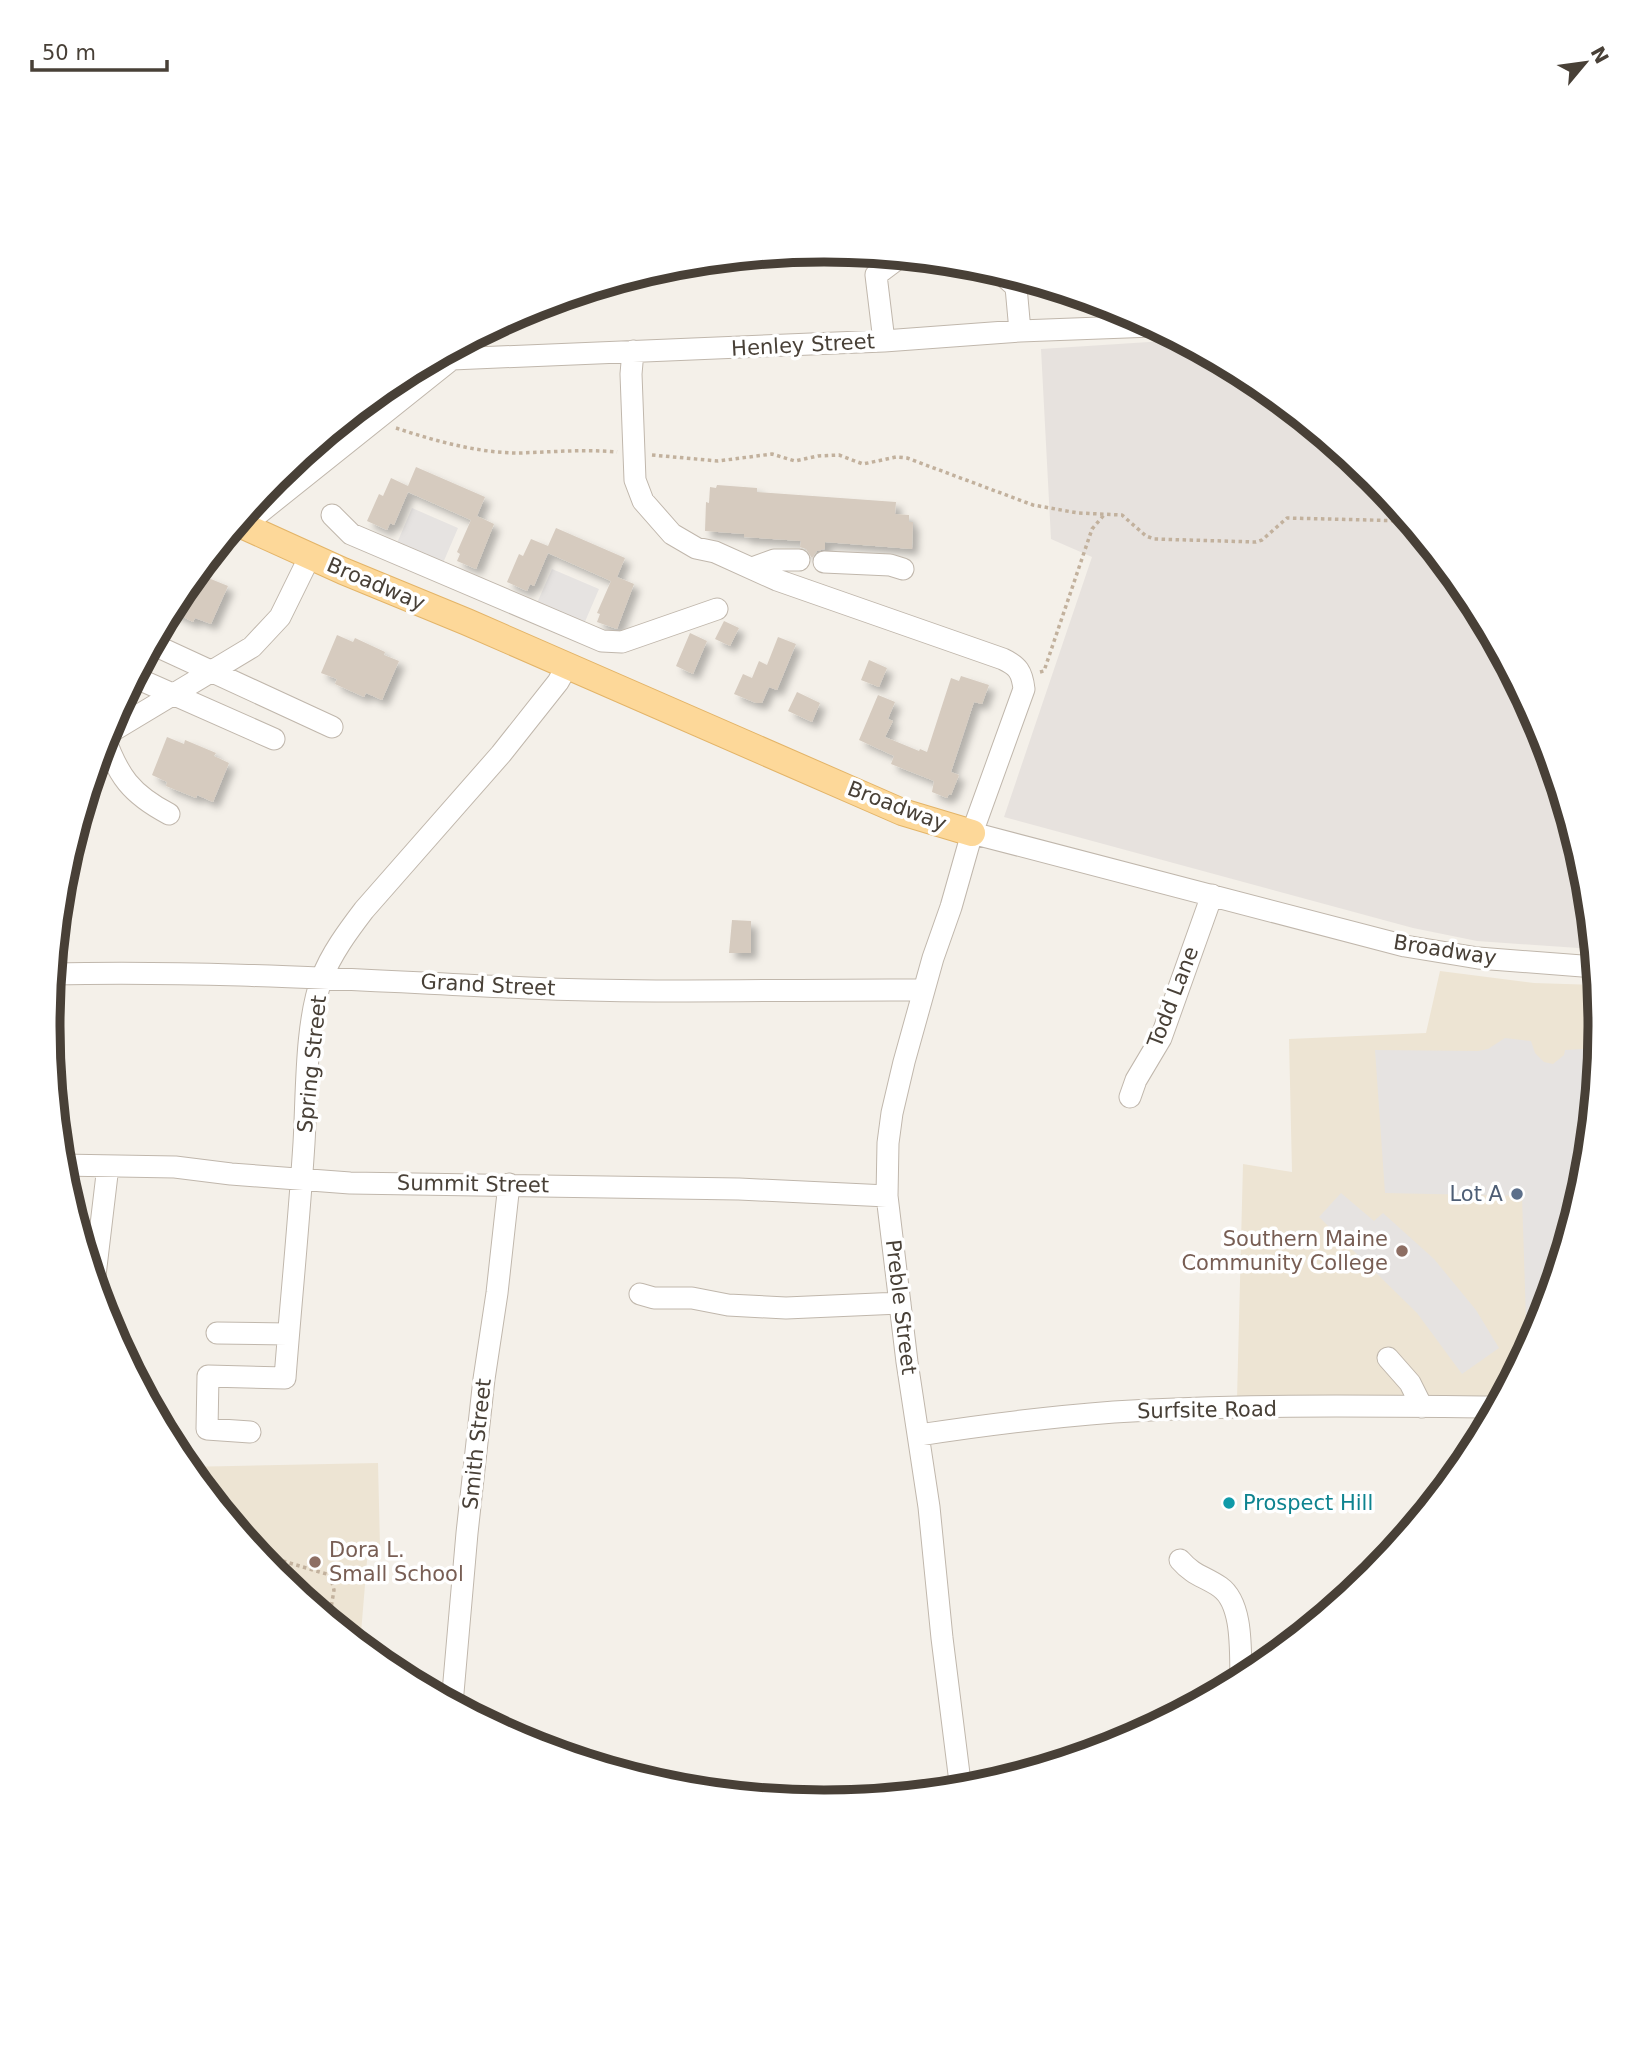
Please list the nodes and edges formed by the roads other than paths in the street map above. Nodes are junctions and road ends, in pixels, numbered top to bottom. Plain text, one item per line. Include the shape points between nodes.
1 (889, 265) edge
2 (1015, 287) edge
3 (1132, 327) edge
4 (1020, 331) junction
5 (884, 341) junction
6 (633, 351) junction
7 (452, 359) joint
8 (264, 506) edge
9 (332, 515) dead end
10 (245, 527) edge
11 (310, 556) junction
12 (799, 560) dead end
13 (824, 562) dead end
14 (752, 568) junction
15 (903, 569) dead end
16 (482, 591) junction
17 (717, 609) dead end
18 (467, 622) junction
19 (160, 648) edge
20 (567, 666) junction
21 (212, 672) junction
22 (142, 681) edge
23 (173, 694) junction
24 (122, 725) edge
25 (332, 727) dead end
26 (274, 739) dead end
27 (110, 754) edge
28 (169, 814) dead end
29 (972, 833) junction
30 (1212, 895) junction
31 (1586, 966) edge
32 (61, 974) edge
33 (322, 978) junction
34 (924, 990) junction
35 (1130, 1097) dead end
36 (72, 1165) edge
37 (108, 1166) junction
38 (302, 1179) junction
39 (509, 1184) junction
40 (887, 1196) junction
41 (97, 1261) edge
42 (640, 1294) dead end
43 (900, 1303) junction
44 (217, 1333) dead end
45 (288, 1334) junction
46 (1388, 1358) dead end
47 (1422, 1407) junction
48 (1487, 1407) edge
49 (250, 1432) dead end
50 (919, 1435) junction
51 (1180, 1560) dead end
52 (1240, 1668) edge
53 (453, 1695) edge
54 (960, 1778) edge

1 - 5 street via 876,275
2 - 4 street
3 - 4 street, Henley Street
4 - 5 street, Henley Street
5 - 6 street, Henley Street
6 - 7 street, Henley Street
6 - 14 street via 635,480 643,501 672,534
7 - 8 street
9 - 16 street via 351,534
10 - 11 main road, Broadway
11 - 18 main road, Broadway
11 - 21 street via 280,617 252,647
12 - 14 street via 774,560
13 - 15 street
14 - 29 street, Preble Street via 1018,666 1024,689
16 - 17 street via 602,640 622,642
16 - 18 street
18 - 20 main road, Broadway
19 - 21 street
20 - 29 main road, Broadway via 902,812
20 - 33 street, Spring Street via 501,754 364,910
21 - 23 street
21 - 25 street
22 - 23 street
23 - 24 street
23 - 26 street
27 - 28 street via 121,777 150,804
29 - 30 street, Broadway
29 - 34 street, Preble Street
30 - 31 street, Broadway via 1430,951
30 - 35 street, Todd Lane via 1161,1038
32 - 33 street, Grand Street
33 - 34 street, Grand Street via 646,991
33 - 38 street, Spring Street via 313,1015
34 - 40 street, Preble Street via 892,1113
36 - 37 street, Summit Street
37 - 38 street, Summit Street
37 - 41 street
38 - 39 street, Summit Street
38 - 45 street, Spring Street
39 - 40 street, Summit Street
39 - 53 street, Smith Street via 484,1379
40 - 43 street, Preble Street
42 - 43 street via 786,1308
43 - 50 street, Preble Street
44 - 45 street
45 - 49 street, Spring Street via 285,1378 208,1376 206,1429
46 - 47 street via 1410,1383
47 - 48 street, Surfsite Road
47 - 50 street, Surfsite Road via 1115,1412
50 - 54 street, Preble Street
51 - 52 street via 1231,1598

